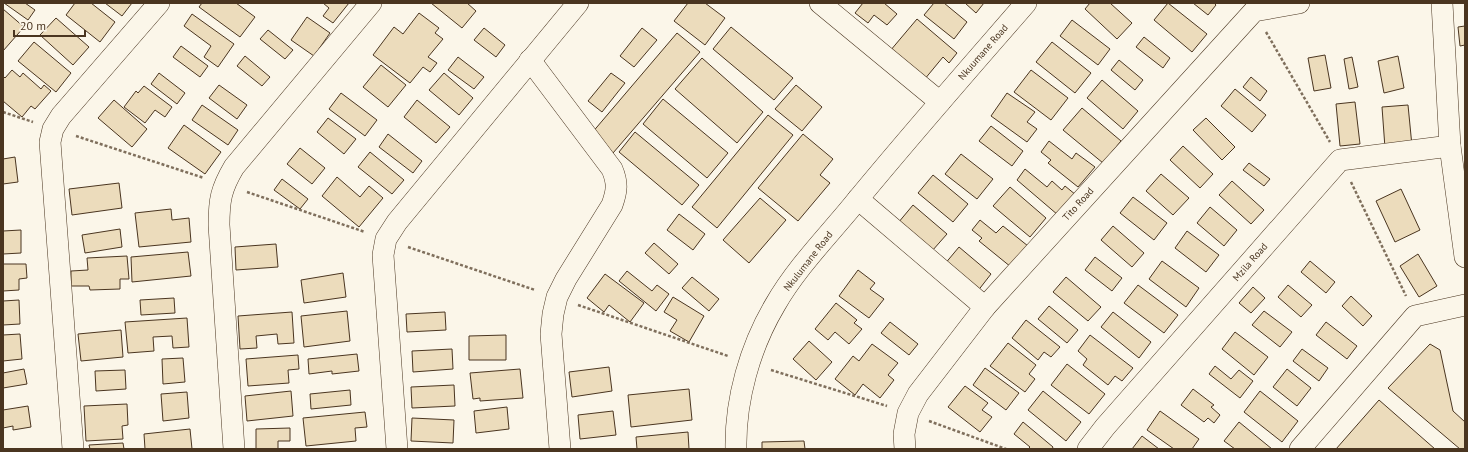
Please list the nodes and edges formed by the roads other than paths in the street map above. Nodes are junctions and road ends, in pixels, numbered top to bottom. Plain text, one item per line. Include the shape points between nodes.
1 (158, 3) edge
2 (371, 3) edge
3 (820, 3) edge
4 (1026, 3) edge
5 (1299, 3) edge
6 (1442, 3) edge
7 (573, 4) edge
8 (530, 60) junction
9 (940, 102) junction
10 (1450, 146) junction
11 (858, 199) junction
12 (1465, 257) edge
13 (1465, 305) edge
14 (985, 307) junction
15 (73, 449) edge
16 (234, 449) edge
17 (396, 449) edge
18 (560, 449) edge
19 (736, 449) edge
20 (905, 449) edge
21 (1088, 449) edge
22 (1300, 449) edge

1 - 15 street via 61,116 50,142
2 - 16 street via 234,167 223,184 219,225
3 - 9 street
4 - 9 street, Nkuumane Road
5 - 14 street, Tito Road via 1254,11
6 - 10 street
7 - 8 street
8 - 17 street via 397,222 386,239 383,255
8 - 18 street via 612,169 617,181 617,192 612,205 566,279 552,314 551,334
9 - 11 street, Nkulumane Road
10 - 12 street
10 - 21 street, Mzila Road via 1340,160 1104,427
11 - 14 street
11 - 19 street, Nkulumane Road via 793,278 762,330 740,400
13 - 22 street via 1415,316
14 - 20 street, Tito Road via 922,389 908,413 904,434

